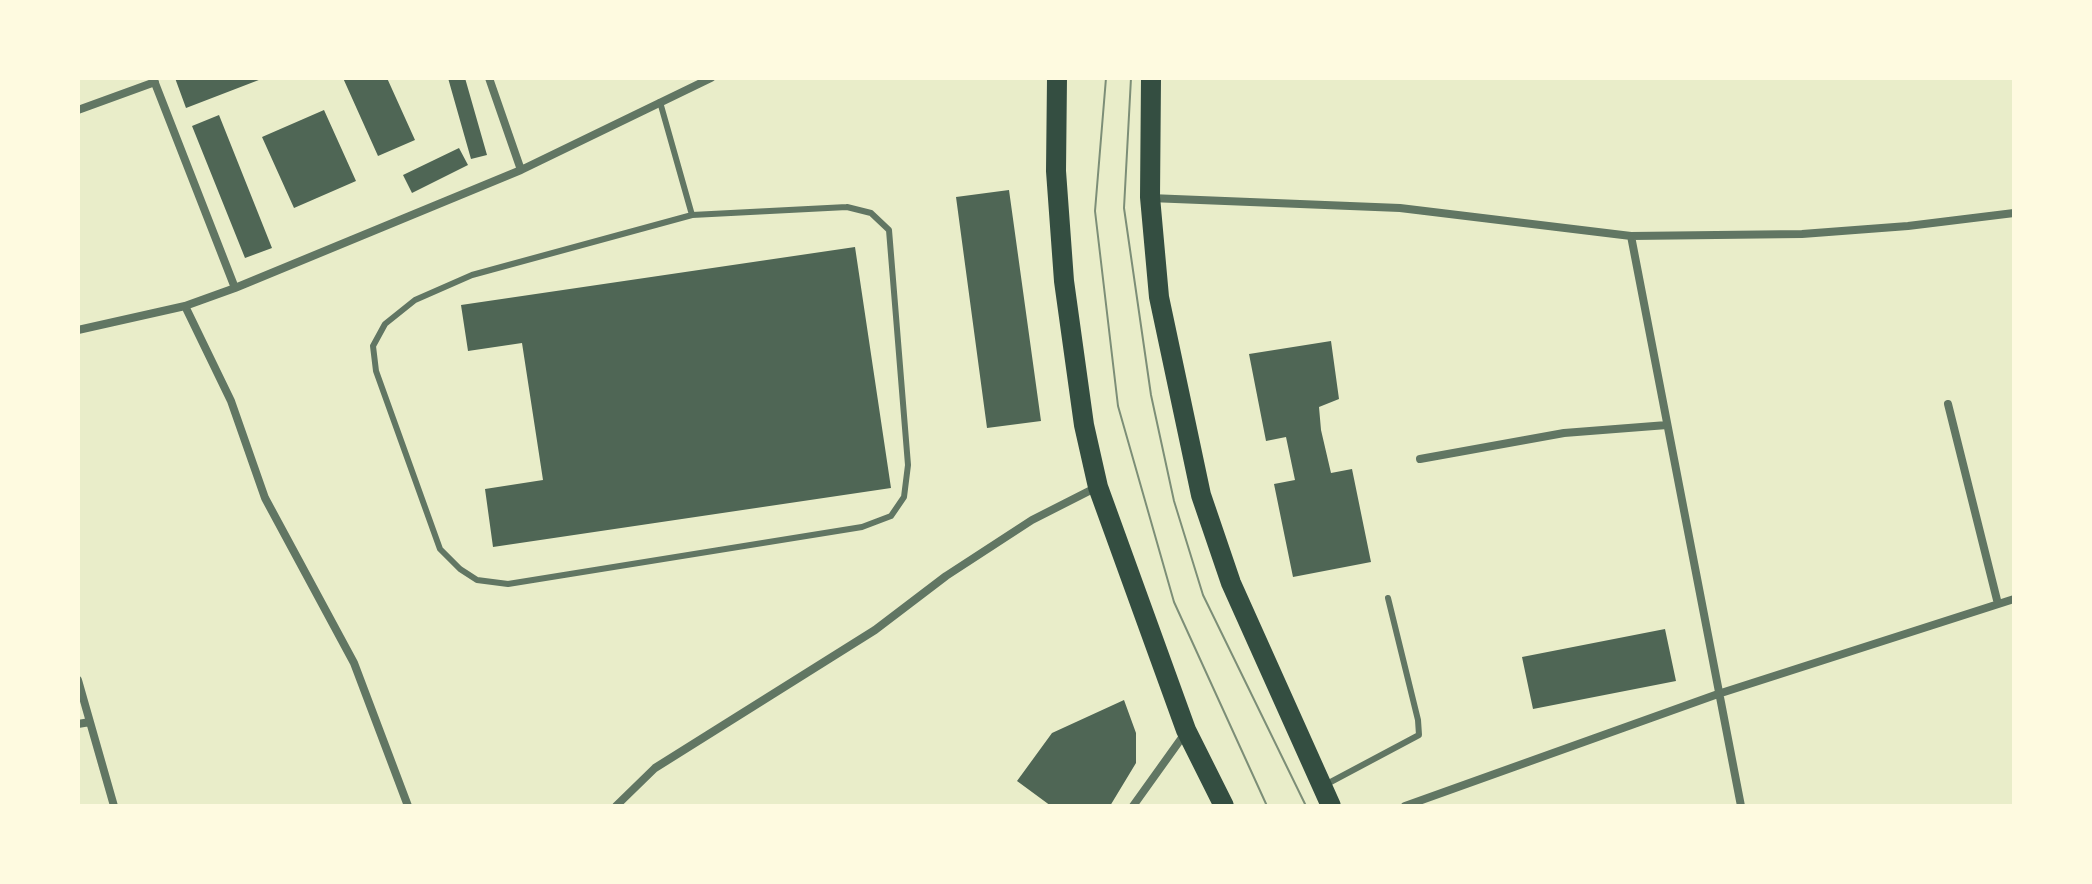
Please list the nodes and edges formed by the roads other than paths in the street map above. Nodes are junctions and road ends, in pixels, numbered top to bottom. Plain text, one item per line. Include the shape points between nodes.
1 (489, 78) edge
2 (711, 78) edge
3 (1057, 78) edge
4 (1151, 78) edge
5 (154, 80) edge
6 (660, 102) junction
7 (78, 110) edge
8 (521, 170) junction
9 (1150, 197) junction
10 (2014, 213) edge
11 (692, 215) junction
12 (1631, 236) junction
13 (235, 288) junction
14 (185, 306) junction
15 (78, 330) edge
16 (1948, 404) dead end
17 (1667, 425) junction
18 (1420, 459) dead end
19 (1098, 487) junction
20 (1388, 598) dead end
21 (2014, 599) edge
22 (1998, 604) junction
23 (78, 680) edge
24 (1718, 694) junction
25 (90, 722) junction
26 (78, 724) edge
27 (1186, 730) junction
28 (1322, 787) junction
29 (114, 806) edge
30 (408, 806) edge
31 (616, 806) edge
32 (1133, 806) edge
33 (1224, 806) edge
34 (1331, 806) edge
35 (1405, 806) edge
36 (1741, 806) edge

1 - 8 street
2 - 6 street
3 - 19 main road via 1056,171 1064,281
4 - 9 main road
5 - 7 street
5 - 13 street
6 - 8 street
6 - 11 lane
8 - 13 street
9 - 12 street via 1400,208
9 - 28 main road via 1159,297 1201,495 1231,583
10 - 12 street via 1802,234
11 - 11 lane via 847,207 871,213 889,230 908,465 904,497 891,516 862,527 508,584 477,580 440,549 376,371 373,346 385,324 415,300 472,275
12 - 17 street
13 - 14 street
14 - 15 street
14 - 30 street via 231,401 265,498 354,663
16 - 22 street
17 - 18 street via 1564,433
17 - 24 street
19 - 27 main road
19 - 31 street via 1032,520 875,630 655,768
20 - 28 lane via 1419,735
21 - 22 street
22 - 24 street
23 - 25 street
24 - 35 street
24 - 36 street
25 - 26 street
25 - 29 street
27 - 32 street
27 - 33 main road
28 - 34 main road

